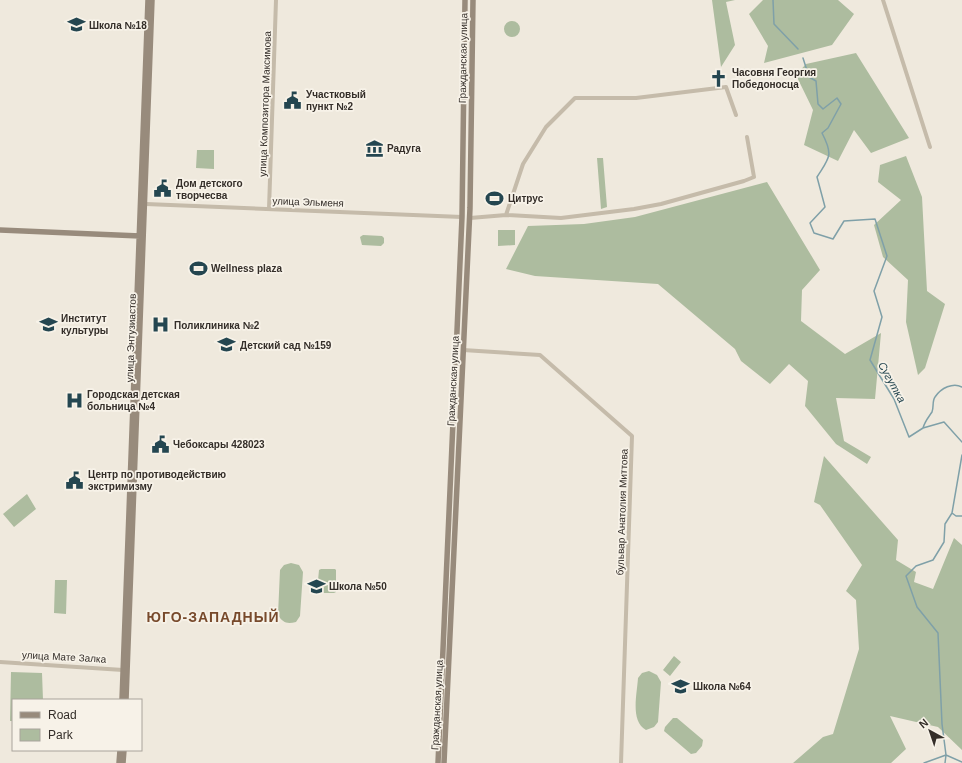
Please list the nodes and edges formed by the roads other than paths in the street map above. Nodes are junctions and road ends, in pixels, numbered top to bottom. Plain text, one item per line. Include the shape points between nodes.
1 (148, 0) edge
2 (152, 0) edge
3 (276, 0) edge
4 (466, 0) edge
5 (473, 0) edge
6 (884, 0) edge
7 (148, 66) junction
8 (148, 76) junction
9 (736, 115) dead end
10 (747, 137) dead end
11 (930, 147) dead end
12 (146, 204) junction
13 (269, 209) junction
14 (506, 215) junction
15 (462, 217) junction
16 (470, 218) junction
17 (0, 230) edge
18 (140, 236) junction
19 (140, 298) junction
20 (464, 350) junction
21 (452, 528) junction
22 (0, 662) edge
23 (125, 670) junction
24 (122, 699) edge
25 (126, 699) edge
26 (120, 751) edge
27 (124, 751) edge
28 (119, 763) edge
29 (123, 763) edge
30 (438, 763) edge
31 (444, 763) edge
32 (621, 763) edge

1 - 7 main road, улица Энтузиастов
2 - 7 main road, улица Энтузиастов
3 - 13 street, улица Композитора Максимова
4 - 15 main road, Гражданская улица
5 - 16 main road, Гражданская улица
6 - 11 street
7 - 8 main road, улица Энтузиастов
8 - 12 main road, улица Энтузиастов
8 - 18 main road, улица Энтузиастов
9 - 14 street via 726,87 636,98 575,98 546,127 523,164
10 - 14 street via 754,178 649,207 561,218
12 - 13 street, улица Эльменя
12 - 19 main road, улица Энтузиастов
13 - 15 street, улица Эльменя
14 - 16 street
15 - 16 main road, улица Эльменя
15 - 21 main road, Гражданская улица
16 - 20 main road, Гражданская улица
17 - 18 main road
18 - 19 main road, улица Энтузиастов
19 - 23 main road, улица Энтузиастов
20 - 21 main road, Гражданская улица
20 - 32 street, бульвар Анатолия Миттова via 540,355 632,436
21 - 30 main road, Гражданская улица
21 - 31 main road, Гражданская улица
22 - 23 street, улица Мате Залка
23 - 24 main road, улица Энтузиастов
23 - 25 main road, улица Энтузиастов
26 - 28 main road
27 - 29 main road

